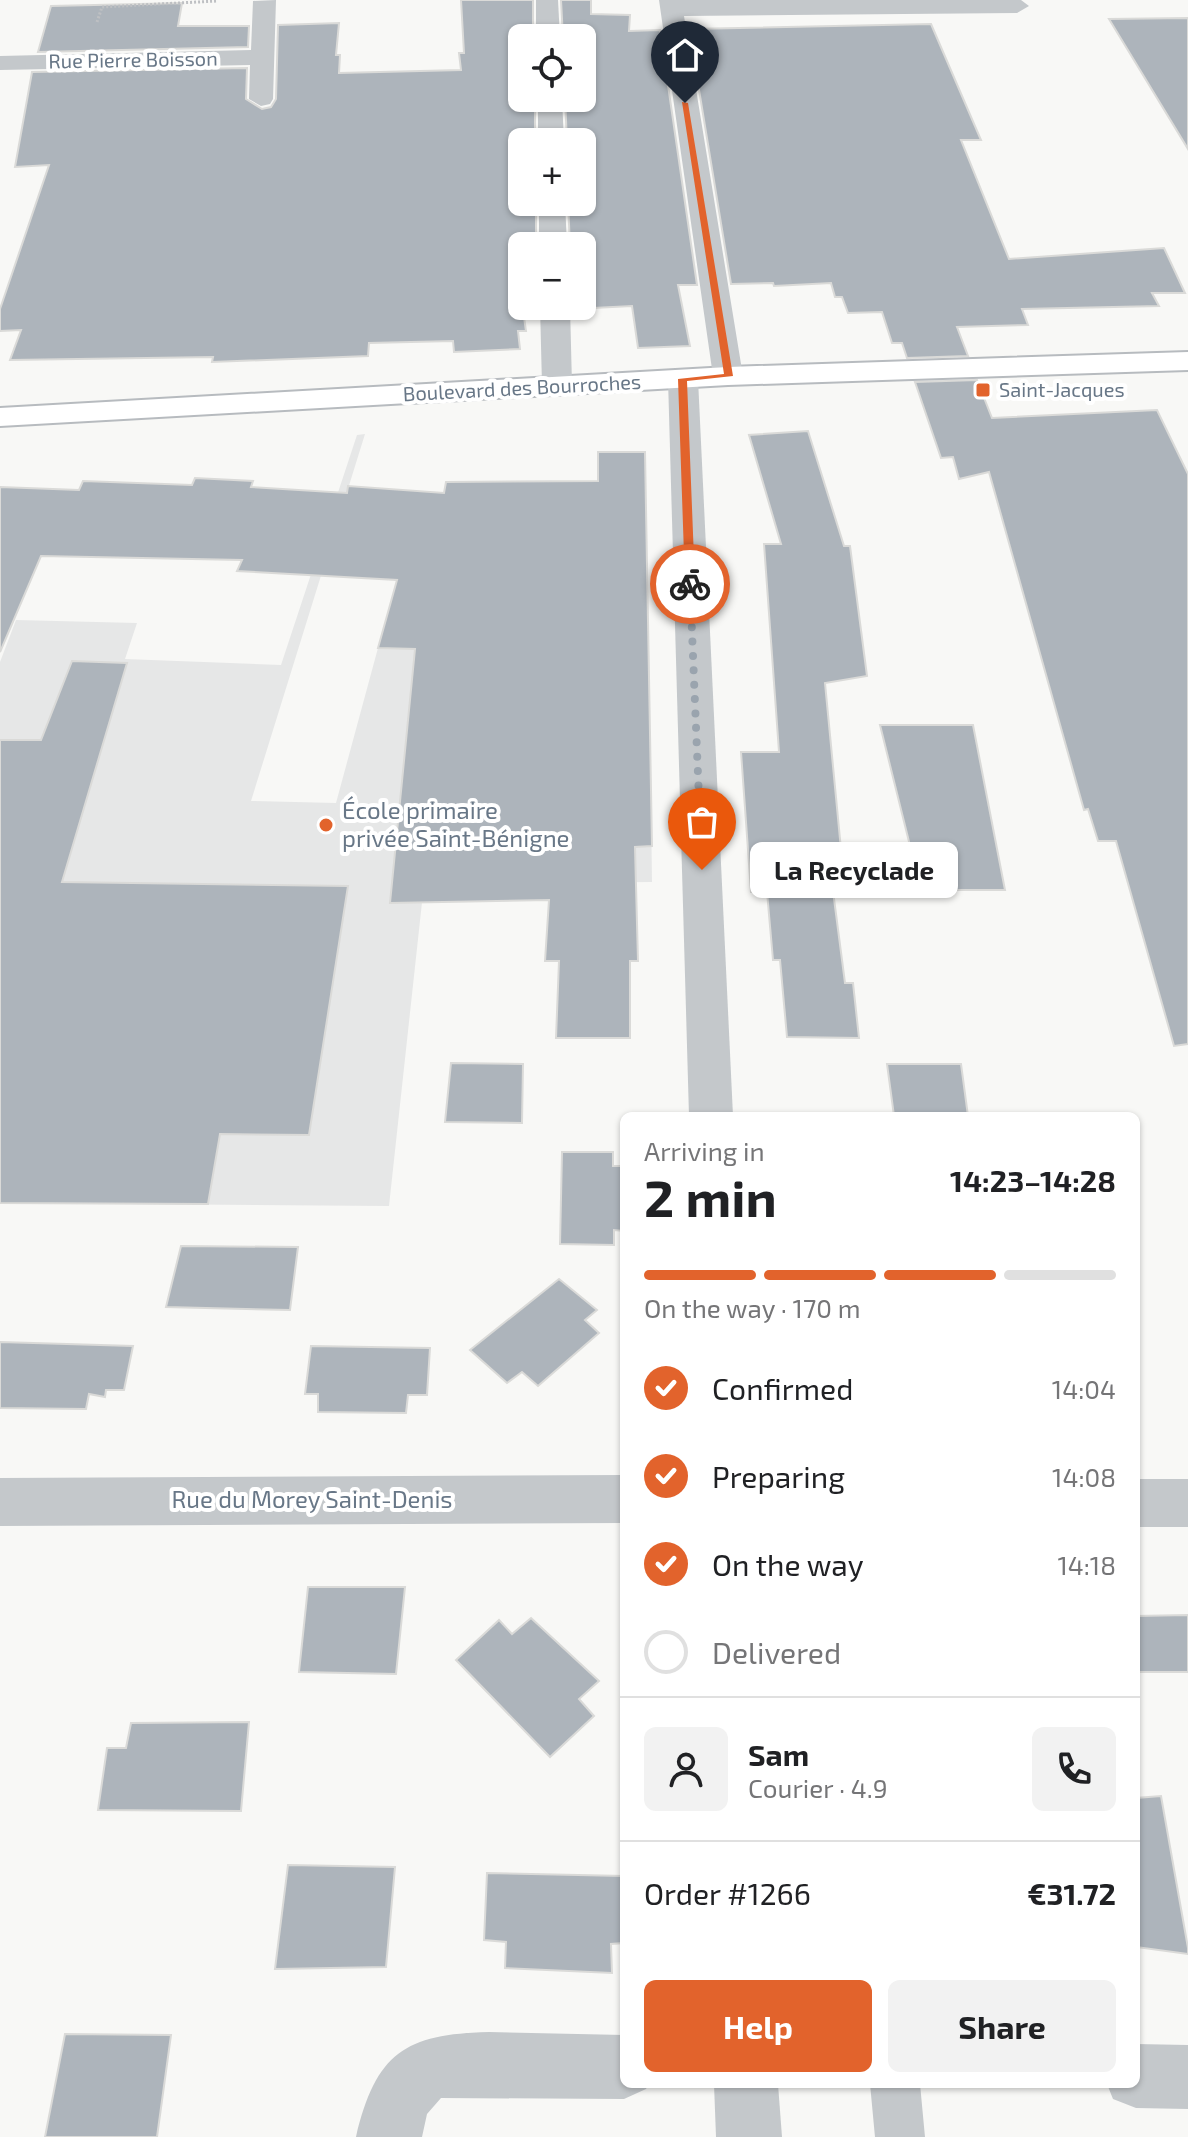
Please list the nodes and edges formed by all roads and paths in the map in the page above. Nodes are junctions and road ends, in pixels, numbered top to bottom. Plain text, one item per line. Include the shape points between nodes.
1 (547, 0) edge
2 (217, 1) edge
3 (265, 1) edge
4 (670, 4) edge
5 (1017, 6) dead end
6 (548, 24) edge
7 (265, 57) junction
8 (86, 61) junction
9 (0, 63) edge
10 (261, 99) dead end
11 (555, 320) edge
12 (1188, 361) edge
13 (728, 376) junction
14 (683, 379) junction
15 (557, 385) junction
16 (0, 417) edge
17 (711, 1112) edge
18 (620, 1499) edge
19 (0, 1502) edge
20 (1140, 1503) edge
21 (1188, 1503) edge
22 (620, 2067) edge
23 (1140, 2076) edge
24 (1188, 2077) edge
25 (746, 2088) edge
26 (895, 2088) edge
27 (389, 2137) edge
28 (749, 2137) edge
29 (900, 2137) edge

1 - 6 street
2 - 8 path via 102,7
3 - 7 street
4 - 5 street
4 - 13 street
7 - 8 street, Rue Pierre Boisson
7 - 10 street
8 - 9 street, Rue Pierre Boisson
11 - 15 street
12 - 13 main road, Boulevard des Bourroches
13 - 14 main road, Boulevard des Bourroches
14 - 15 main road, Boulevard des Bourroches
14 - 17 street
15 - 16 main road, Boulevard des Bourroches
18 - 19 street, Rue du Morey Saint-Denis
20 - 21 street
22 - 27 street via 428,2068 398,2097
23 - 24 street
25 - 28 street
26 - 29 lane

